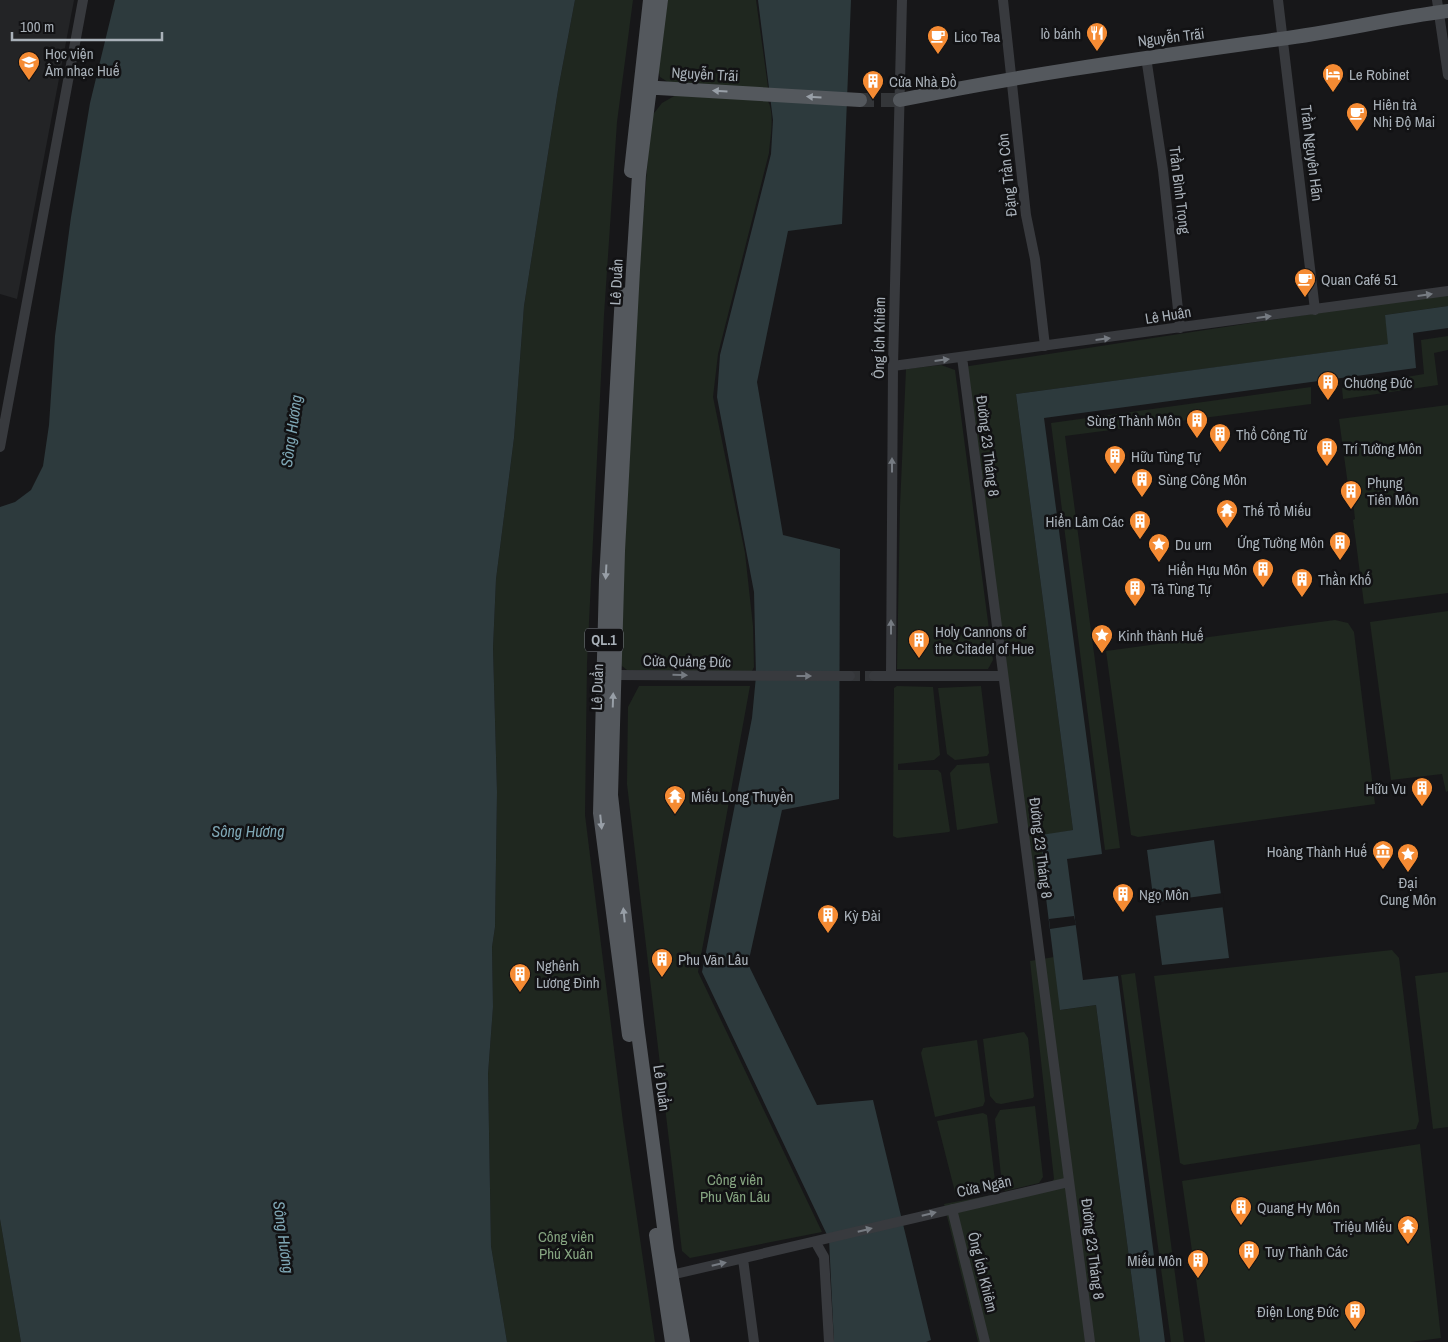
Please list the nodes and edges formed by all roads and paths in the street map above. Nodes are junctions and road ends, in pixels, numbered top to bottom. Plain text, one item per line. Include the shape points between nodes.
1 (83, 0) edge
2 (650, 0) edge
3 (661, 0) edge
4 (902, 0) edge
5 (1003, 0) edge
6 (1278, 0) edge
7 (1441, 8) edge
8 (1283, 39) junction
9 (1146, 57) junction
10 (1448, 75) edge
11 (1012, 78) junction
12 (644, 87) junction
13 (860, 100) tunnel mouth
14 (900, 100) junction
15 (1448, 291) edge
16 (1315, 310) junction
17 (1180, 328) junction
18 (1044, 346) junction
19 (962, 357) junction
20 (893, 366) junction
21 (0, 448) edge
22 (609, 675) junction
23 (850, 676) tunnel mouth
24 (874, 676) tunnel mouth
25 (891, 676) junction
26 (1003, 676) junction
27 (1069, 1182) junction
28 (952, 1209) junction
29 (820, 1242) junction
30 (743, 1259) junction
31 (667, 1276) junction
32 (672, 1342) edge
33 (682, 1342) edge
34 (754, 1342) edge
35 (829, 1342) edge
36 (985, 1342) edge
37 (1090, 1342) edge

1 - 21 street
2 - 12 main road, Lê Duẩn / QL.1
3 - 12 main road, Lê Duẩn / QL.1
4 - 14 street, Ông Ích Khiêm
5 - 11 street, Đặng Trần Côn
6 - 8 street, Trần Nguyên Hãn
7 - 8 main road, Nguyễn Trãi
7 - 10 street
8 - 9 main road, Nguyễn Trãi
8 - 16 street, Trần Nguyên Hãn
9 - 11 main road, Nguyễn Trãi
9 - 17 street, Trần Bình Trọng via 1163,170
11 - 14 main road, Nguyễn Trãi
11 - 18 street, Đặng Trần Côn
13 -> 12 main road, Nguyễn Trãi
12 - 22 main road, Lê Duẩn / QL.1
14 - 20 street, Ông Ích Khiêm
16 -> 15 street, Lê Huân
17 -> 16 street, Lê Huân
18 -> 17 street, Lê Huân
18 - 19 street, Lê Huân
20 -> 19 street, Lê Huân
19 - 26 street, Đường 23 Tháng 8
25 -> 20 street, Ông Ích Khiêm
22 -> 23 street, Cửa Quảng Đức
22 - 31 main road, Lê Duẩn / QL.1 via 612,820
24 - 25 street
25 - 26 street
26 - 27 street, Đường 23 Tháng 8
27 - 28 street, Cửa Ngăn
27 - 37 street, Đường 23 Tháng 8
29 -> 28 street, Cửa Ngăn
28 - 36 street, Ông Ích Khiêm
29 - 30 street
29 - 35 street via 824,1257
31 -> 30 street
30 - 34 street
31 - 32 main road, Lê Duẩn / QL.1
31 - 33 main road, Lê Duẩn / QL.1

